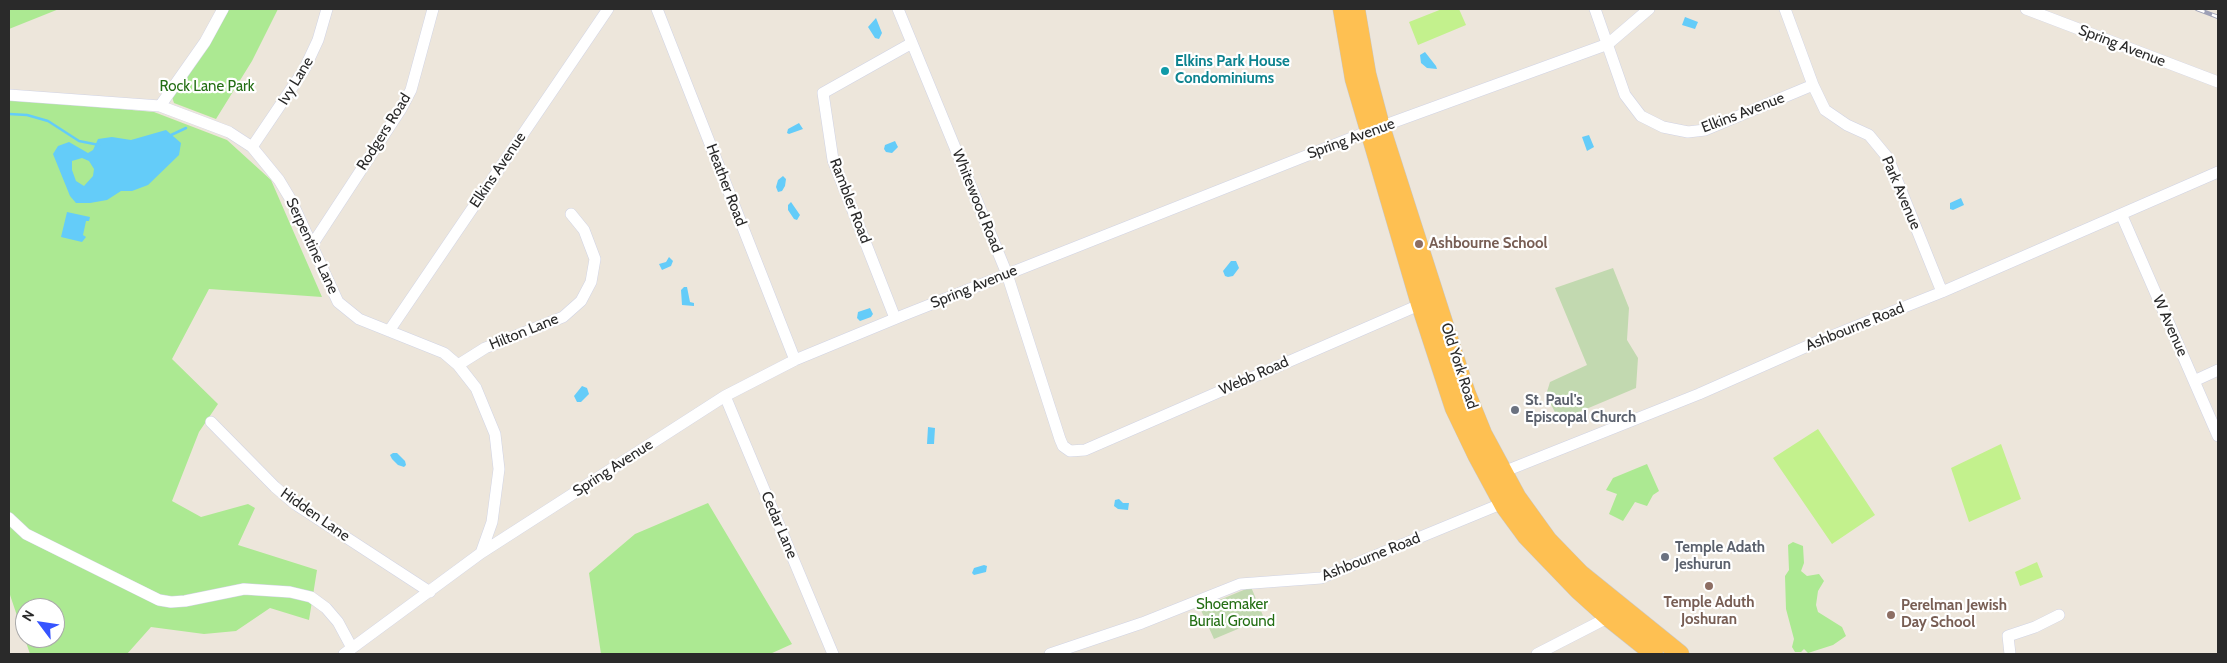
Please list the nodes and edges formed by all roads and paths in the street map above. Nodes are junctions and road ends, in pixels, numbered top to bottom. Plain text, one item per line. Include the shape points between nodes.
1 (223, 9) edge
2 (327, 9) edge
3 (433, 9) edge
4 (608, 9) edge
5 (657, 9) edge
6 (898, 9) edge
7 (1342, 9) edge
8 (1356, 9) edge
9 (1595, 9) edge
10 (1649, 9) edge
11 (1785, 9) edge
12 (2026, 9) edge
13 (912, 42) junction
14 (1608, 44) junction
15 (2218, 82) edge
16 (1813, 85) junction
17 (9, 96) edge
18 (160, 106) junction
19 (1375, 129) junction
20 (252, 147) junction
21 (2218, 172) edge
22 (571, 214) dead end
23 (2122, 216) junction
24 (312, 245) junction
25 (1007, 274) junction
26 (1942, 292) junction
27 (1437, 298) junction
28 (1420, 304) junction
29 (896, 318) junction
30 (389, 331) junction
31 (795, 360) junction
32 (458, 365) junction
33 (2218, 370) edge
34 (2194, 381) junction
35 (724, 396) junction
36 (212, 422) dead end
37 (2218, 436) edge
38 (1070, 451) joint
39 (1496, 475) junction
40 (1510, 500) junction
41 (9, 518) edge
42 (481, 553) junction
43 (430, 592) junction
44 (1615, 614) junction
45 (2058, 615) dead end
46 (348, 651) edge
47 (833, 654) edge
48 (1050, 654) edge
49 (1537, 654) edge
50 (1654, 654) edge
51 (1680, 654) edge
52 (2010, 654) edge

1 - 18 street via 205,42
2 - 20 street, Ivy Lane via 318,40 304,70
3 - 24 street, Rodgers Road via 411,90
4 - 30 street, Elkins Avenue
5 - 31 street, Heather Road
6 - 13 street, Whitewood Road
7 - 19 highway, Old York Road via 1354,79
8 - 19 highway, Old York Road
9 - 14 street, Elkins Avenue
10 - 14 street, Spring Avenue
11 - 16 street, Park Avenue
12 - 15 street, Spring Avenue
13 - 25 street, Whitewood Road
13 - 29 street, Rambler Road via 823,93 832,160
14 - 16 street, Elkins Avenue via 1625,95 1632,106 1652,122 1676,132 1705,130
14 - 19 street, Spring Avenue
16 - 26 street, Park Avenue via 1825,110 1869,135 1888,158
17 - 18 street, Serpentine Lane
18 - 20 street, Serpentine Lane via 229,132
19 - 25 street, Spring Avenue
19 - 27 highway, Old York Road
19 - 28 highway, Old York Road
20 - 24 street, Serpentine Lane via 292,200
21 - 23 street, Ashbourne Road
22 - 32 street, Hilton Lane via 584,230 595,259 591,282 581,301 564,316 485,348
23 - 26 street, Ashbourne Road
23 - 34 street, W Avenue
24 - 30 street, Serpentine Lane via 338,302 359,319
25 - 29 street, Spring Avenue
25 - 38 street, Whitewood Road via 1060,439
26 - 39 street, Ashbourne Road
27 - 28 street, Webb Road
27 - 39 highway, Old York Road
28 - 38 street, Webb Road via 1084,450
28 - 39 highway, Old York Road via 1454,408
29 - 31 street, Spring Avenue
30 - 32 street, Serpentine Lane via 444,353
31 - 35 street, Spring Avenue
32 - 42 street, Serpentine Lane via 476,388 498,447 498,493
33 - 34 street
34 - 37 street, W Avenue
35 - 42 street, Spring Avenue
35 - 47 street, Cedar Lane
36 - 43 street, Hidden Lane via 295,504
39 - 40 highway, Old York Road
40 - 44 highway, Old York Road
40 - 48 street, Ashbourne Road via 1321,578 1240,584 1142,623
41 - 46 street via 26,534 159,600 185,601 244,589 311,597 338,622
42 - 43 street, Spring Avenue
43 - 46 street, Spring Avenue
44 - 49 street
44 - 50 highway, Old York Road
44 - 51 highway, Old York Road
45 - 52 street via 2008,636

